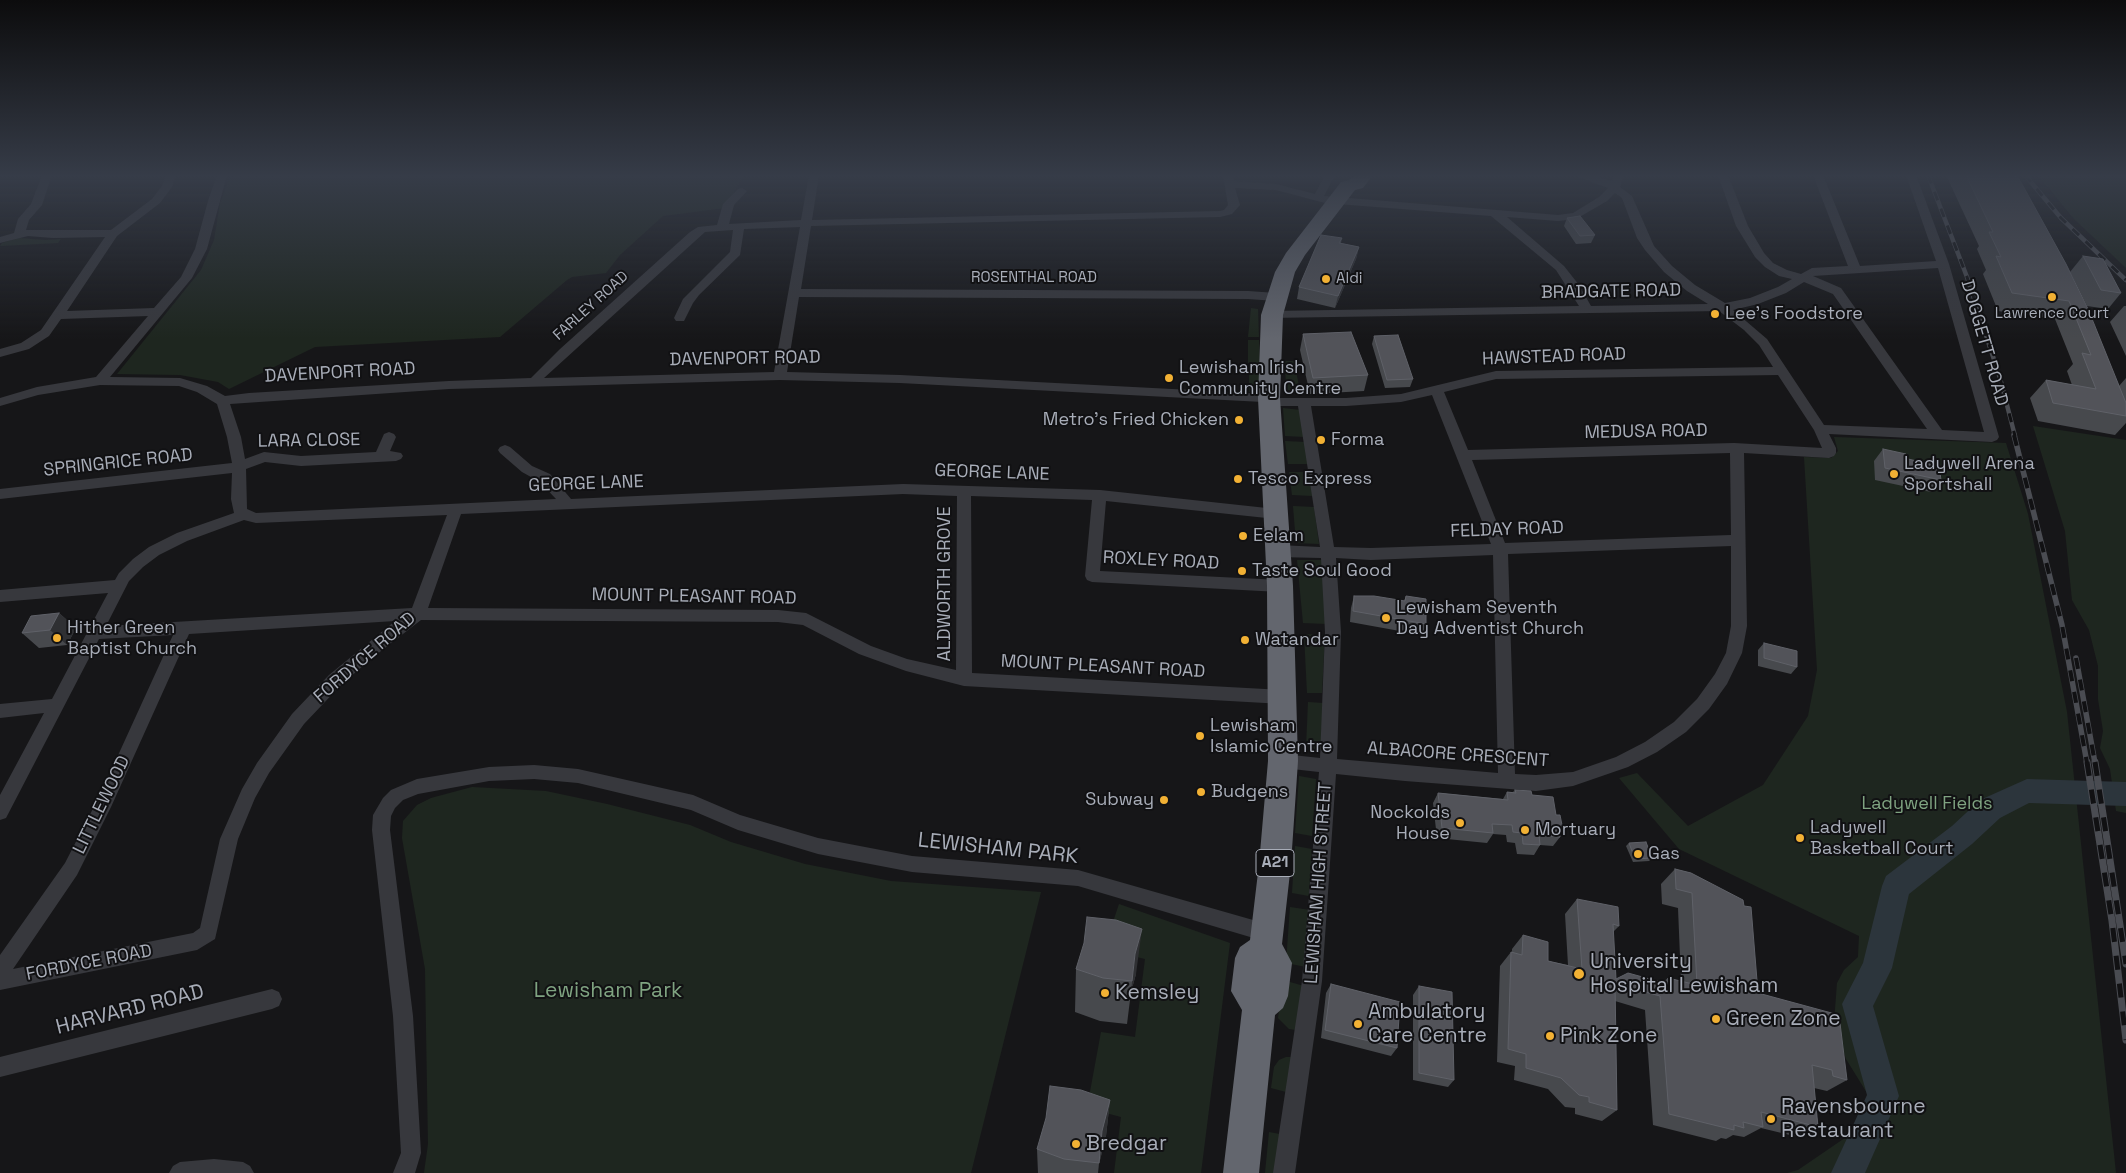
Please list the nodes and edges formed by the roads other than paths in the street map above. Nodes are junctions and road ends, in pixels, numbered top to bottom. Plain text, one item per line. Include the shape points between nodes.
1 (20, 230) edge
2 (119, 230) edge
3 (206, 230) edge
4 (701, 230) edge
5 (739, 230) edge
6 (805, 230) edge
7 (1311, 230) edge
8 (1516, 230) edge
9 (1639, 230) edge
10 (1744, 230) edge
11 (1840, 230) edge
12 (1931, 230) edge
13 (19, 234) junction
14 (113, 234) junction
15 (0, 240) edge
16 (1944, 264) junction
17 (1855, 268) junction
18 (1802, 278) junction
19 (792, 293) junction
20 (1274, 306) junction
21 (1722, 307) junction
22 (1587, 310) junction
23 (157, 312) junction
24 (57, 315) junction
25 (680, 318) dead end
26 (0, 353) edge
27 (1782, 371) junction
28 (780, 376) junction
29 (100, 381) junction
30 (535, 382) junction
31 (1438, 390) junction
32 (1269, 400) junction
33 (0, 402) edge
34 (223, 402) junction
35 (1304, 402) junction
36 (1820, 429) junction
37 (1938, 435) junction
38 (389, 437) dead end
39 (1734, 448) junction
40 (505, 450) dead end
41 (1465, 455) junction
42 (396, 456) dead end
43 (381, 457) junction
44 (239, 466) junction
45 (965, 490) junction
46 (0, 494) edge
47 (1100, 495) junction
48 (567, 503) junction
49 (456, 509) junction
50 (1276, 514) junction
51 (244, 515) junction
52 (1738, 540) junction
53 (1500, 548) junction
54 (1289, 552) junction
55 (1328, 553) junction
56 (118, 586) junction
57 (1269, 586) junction
58 (0, 596) edge
59 (418, 614) junction
60 (184, 628) junction
61 (94, 633) junction
62 (964, 679) junction
63 (1283, 697) junction
64 (56, 705) junction
65 (0, 711) edge
66 (1282, 761) junction
67 (1328, 766) junction
68 (1507, 782) junction
69 (0, 812) edge
70 (1266, 941) junction
71 (0, 971) edge
72 (0, 981) edge
73 (272, 999) dead end
74 (0, 1067) edge
75 (180, 1173) edge
76 (243, 1173) edge
77 (404, 1173) edge
78 (1240, 1173) edge
79 (1284, 1173) edge

1 - 13 street
2 - 14 street
3 - 23 street via 201,249 186,278
4 - 30 street, FARLEY ROAD
5 - 25 street via 736,253 695,292
6 - 19 street
7 - 20 highway, A21 via 1285,272
8 - 22 street via 1560,268 1574,284
9 - 21 street via 1649,248 1668,269
10 - 18 street via 1769,265
11 - 17 street
12 - 16 street, DOGGETT ROAD
13 - 14 street
13 - 15 street
14 - 24 street
16 - 17 street, BRADGATE ROAD
16 - 37 street, DOGGETT ROAD via 1992,437
17 - 18 street, BRADGATE ROAD via 1812,272
18 - 21 street, BRADGATE ROAD via 1754,301
18 - 37 street via 1837,291
19 - 20 street, ROSENTHAL ROAD via 1248,295
19 - 28 street
20 - 22 street, BRADGATE ROAD
20 - 32 highway, A21
21 - 22 street, BRADGATE ROAD
21 - 27 street via 1756,334
23 - 24 street
23 - 29 street
24 - 26 street via 40,337 15,350
27 - 31 street, HAWSTEAD ROAD via 1496,375
27 - 36 street
28 - 30 street, DAVENPORT ROAD
28 - 32 street, DAVENPORT ROAD via 919,380
29 - 33 street via 37,391
29 - 34 street via 180,382 202,389
30 - 34 street, DAVENPORT ROAD via 325,392
31 - 35 street, HAWSTEAD ROAD via 1401,398
31 - 41 street
32 - 35 street, HAWSTEAD ROAD
32 - 50 highway, A21
34 - 44 street
35 - 55 street, LEWISHAM HIGH STREET
36 - 37 street
36 - 39 street, MEDUSA ROAD via 1829,453
38 - 43 street, LARA CLOSE
39 - 41 street, MEDUSA ROAD
39 - 52 street, ALBACORE CRESCENT via 1738,454
40 - 48 street via 527,469 546,478
41 - 53 street
42 - 43 street, LARA CLOSE
43 - 44 street, LARA CLOSE via 301,461 264,456
44 - 46 street, SPRINGRICE ROAD via 227,470
44 - 51 street via 238,499
45 - 47 street, GEORGE LANE
45 - 48 street, GEORGE LANE via 888,490
45 - 62 street, ALDWORTH GROVE
47 - 50 street, GEORGE LANE
47 - 57 street, ROXLEY ROAD via 1092,576
48 - 49 street, GEORGE LANE
49 - 51 street, GEORGE LANE via 256,518
49 - 59 street, FORDYCE ROAD
50 - 54 highway, A21
51 - 56 street via 182,537 154,551 138,563
52 - 53 street, FELDAY ROAD
52 - 68 street, ALBACORE CRESCENT via 1739,626 1734,653 1703,704 1673,732 1622,762 1572,779
53 - 55 street, FELDAY ROAD via 1388,554
53 - 68 street
54 - 55 street, FELDAY ROAD
54 - 57 highway, A21
55 - 67 street, LEWISHAM HIGH STREET via 1333,632
56 - 58 street
56 - 61 street
57 - 63 highway, A21
59 - 60 street, MOUNT PLEASANT ROAD
59 - 62 street, MOUNT PLEASANT ROAD via 793,617 806,619 865,650 906,665
59 - 72 street, FORDYCE ROAD via 335,680 280,742 248,794 229,840 208,933 197,941
60 - 61 street, MOUNT PLEASANT ROAD
60 - 71 street, LITTLEWOOD via 105,802 70,869
61 - 64 street
62 - 63 street, MOUNT PLEASANT ROAD
63 - 66 highway, A21
64 - 65 street
64 - 69 street
66 - 67 street, ALBACORE CRESCENT
66 - 70 highway, A21
67 - 68 street, ALBACORE CRESCENT
67 - 79 street, LEWISHAM HIGH STREET via 1312,980
70 - 77 street, LEWISHAM PARK via 1078,878 912,864 818,846 738,822 692,804 578,776 534,772 489,774 417,787 397,795 389,803 382,815 381,830 403,1016 411,1153
70 - 78 highway via 1276,963 1272,996 1259,1006
73 - 74 street, HARVARD ROAD
75 - 76 street via 214,1170

